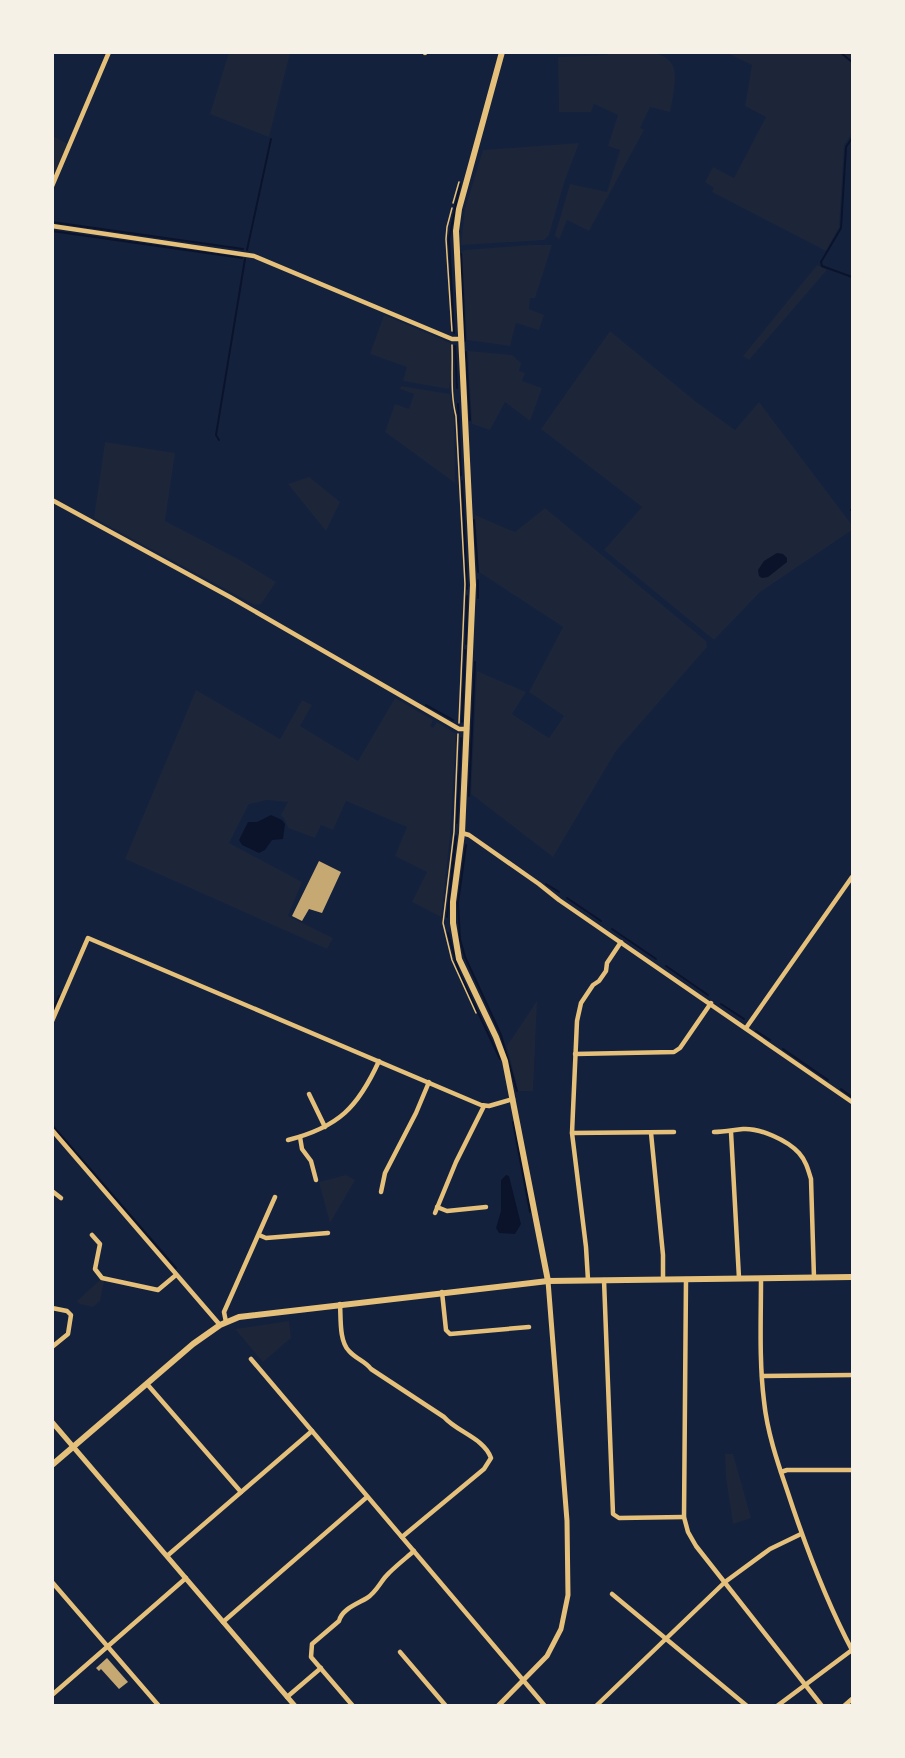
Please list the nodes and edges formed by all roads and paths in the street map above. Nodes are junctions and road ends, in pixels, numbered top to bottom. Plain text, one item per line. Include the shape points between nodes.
1 (109, 52) edge
2 (502, 52) edge
3 (462, 176) dead end
4 (52, 186) edge
5 (52, 226) edge
6 (452, 339) junction
7 (460, 339) junction
8 (52, 500) edge
9 (459, 729) junction
10 (467, 729) junction
11 (462, 833) junction
12 (852, 877) edge
13 (621, 942) junction
14 (711, 1003) junction
15 (52, 1021) edge
16 (746, 1028) junction
17 (575, 1054) junction
18 (379, 1061) junction
19 (429, 1082) junction
20 (309, 1094) dead end
21 (513, 1099) junction
22 (852, 1102) edge
23 (484, 1106) junction
24 (325, 1127) junction
25 (52, 1130) edge
26 (674, 1132) dead end
27 (714, 1132) dead end
28 (731, 1132) junction
29 (572, 1133) junction
30 (651, 1133) junction
31 (300, 1137) junction
32 (288, 1140) dead end
33 (316, 1180) dead end
34 (52, 1191) edge
35 (381, 1192) dead end
36 (275, 1197) dead end
37 (61, 1198) dead end
38 (486, 1207) dead end
39 (328, 1233) dead end
40 (259, 1234) junction
41 (92, 1235) dead end
42 (176, 1275) junction
43 (852, 1277) edge
44 (739, 1278) junction
45 (761, 1278) junction
46 (814, 1278) junction
47 (663, 1279) junction
48 (686, 1279) junction
49 (588, 1280) junction
50 (604, 1280) junction
51 (548, 1281) junction
52 (442, 1292) junction
53 (340, 1304) junction
54 (52, 1308) edge
55 (223, 1323) junction
56 (529, 1327) dead end
57 (52, 1347) edge
58 (251, 1359) dead end
59 (852, 1375) edge
60 (762, 1376) junction
61 (147, 1384) junction
62 (52, 1422) edge
63 (312, 1431) junction
64 (74, 1447) junction
65 (52, 1465) edge
66 (852, 1470) edge
67 (781, 1472) junction
68 (241, 1492) junction
69 (367, 1497) junction
70 (684, 1518) junction
71 (801, 1534) junction
72 (402, 1537) junction
73 (414, 1551) junction
74 (167, 1556) junction
75 (186, 1578) junction
76 (52, 1581) edge
77 (725, 1582) junction
78 (612, 1594) dead end
79 (223, 1622) junction
80 (666, 1640) junction
81 (108, 1647) junction
82 (852, 1650) edge
83 (400, 1652) dead end
84 (321, 1668) junction
85 (524, 1681) junction
86 (806, 1684) junction
87 (52, 1695) edge
88 (287, 1697) junction
89 (852, 1699) edge
90 (159, 1706) edge
91 (294, 1706) edge
92 (353, 1706) edge
93 (447, 1706) edge
94 (498, 1706) edge
95 (545, 1706) edge
96 (596, 1706) edge
97 (747, 1706) edge
98 (777, 1706) edge
99 (822, 1706) edge
100 (844, 1706) edge

1 - 4 street
2 - 7 main road via 458,220
3 - 6 path via 446,233
5 - 6 street via 254,256
6 - 7 street
6 - 9 path via 451,391 456,416 465,584
7 - 10 main road via 472,576
8 - 9 street
9 - 10 street
10 - 11 main road
11 - 13 street
11 - 21 main road via 453,902 455,941 459,959 505,1061
12 - 16 street
13 - 14 street
13 - 17 street via 581,1003
14 - 16 street
14 - 17 street via 674,1052
15 - 18 street via 88,938
16 - 22 street
17 - 29 street
18 - 19 street
18 - 24 street via 358,1100
19 - 23 street
19 - 35 street via 385,1173
20 - 24 street
21 - 23 street
21 - 51 main road
23 - 38 street via 436,1210
24 - 31 street
25 - 42 street
26 - 30 street
27 - 28 street
28 - 44 street
28 - 46 street via 762,1131 798,1152 807,1164 811,1179
29 - 30 street
29 - 49 street
30 - 47 street
31 - 32 street
31 - 33 street
34 - 37 street
36 - 40 street
39 - 40 street via 266,1238
40 - 55 street via 224,1312
41 - 42 street via 100,1244 95,1269 102,1278 158,1290
42 - 55 street
43 - 46 main road
44 - 45 main road
44 - 48 main road
45 - 46 main road
45 - 60 street
47 - 48 main road
47 - 50 main road
48 - 70 street
49 - 50 main road
49 - 51 main road
50 - 70 street via 613,1514 620,1518
51 - 52 main road
51 - 85 street via 567,1521 568,1590 555,1644
52 - 53 main road
52 - 56 street via 450,1334
53 - 55 main road via 248,1315
53 - 72 street via 348,1351 484,1446 491,1458 484,1469
54 - 57 street via 71,1315 68,1334
55 - 61 main road
58 - 63 street
59 - 60 street
60 - 67 street via 768,1428
61 - 64 main road
61 - 68 street
62 - 64 street
63 - 68 street
63 - 69 street
64 - 65 main road
64 - 74 street
66 - 67 street
67 - 71 street
68 - 74 street
69 - 72 street
69 - 79 street
70 - 77 street via 694,1543
71 - 77 street via 770,1549
71 - 82 street
72 - 73 street
73 - 84 street via 387,1574 377,1589 340,1616 339,1622 312,1644 311,1657
73 - 85 street
74 - 75 street
75 - 79 street
75 - 81 street
76 - 81 street
77 - 80 street
77 - 86 street
78 - 80 street
79 - 88 street
80 - 96 street
80 - 97 street
81 - 87 street
81 - 90 street
82 - 86 street
83 - 93 street
84 - 88 street
84 - 92 street
85 - 94 street
85 - 95 street
86 - 98 street
86 - 99 street
88 - 91 street
89 - 100 street

